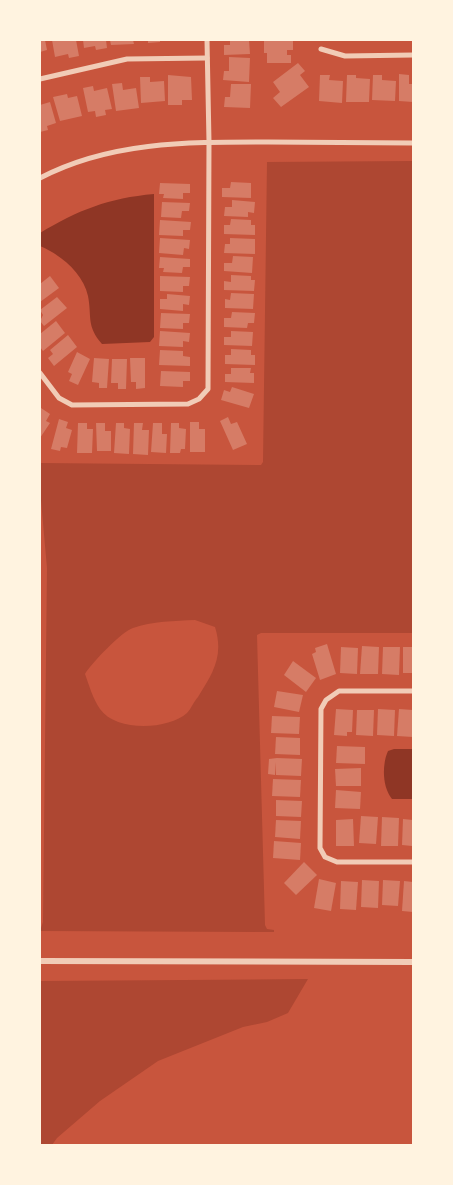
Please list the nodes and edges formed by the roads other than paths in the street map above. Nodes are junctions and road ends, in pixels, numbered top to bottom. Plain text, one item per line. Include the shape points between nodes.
1 (207, 40) edge
2 (321, 49) dead end
3 (413, 55) edge
4 (207, 58) junction
5 (40, 79) edge
6 (209, 142) junction
7 (413, 143) edge
8 (40, 178) edge
9 (40, 373) edge
10 (413, 691) edge
11 (413, 862) edge
12 (40, 961) edge
13 (413, 962) edge

1 - 4 street
2 - 3 street via 344,56
4 - 5 street via 127,59
4 - 6 street
6 - 7 street
6 - 8 street via 128,148 88,157
6 - 9 street via 208,389 199,399 188,404 72,405 59,398
10 - 11 street via 339,691 326,700 321,709 320,838 320,848 325,857 337,862
12 - 13 street

